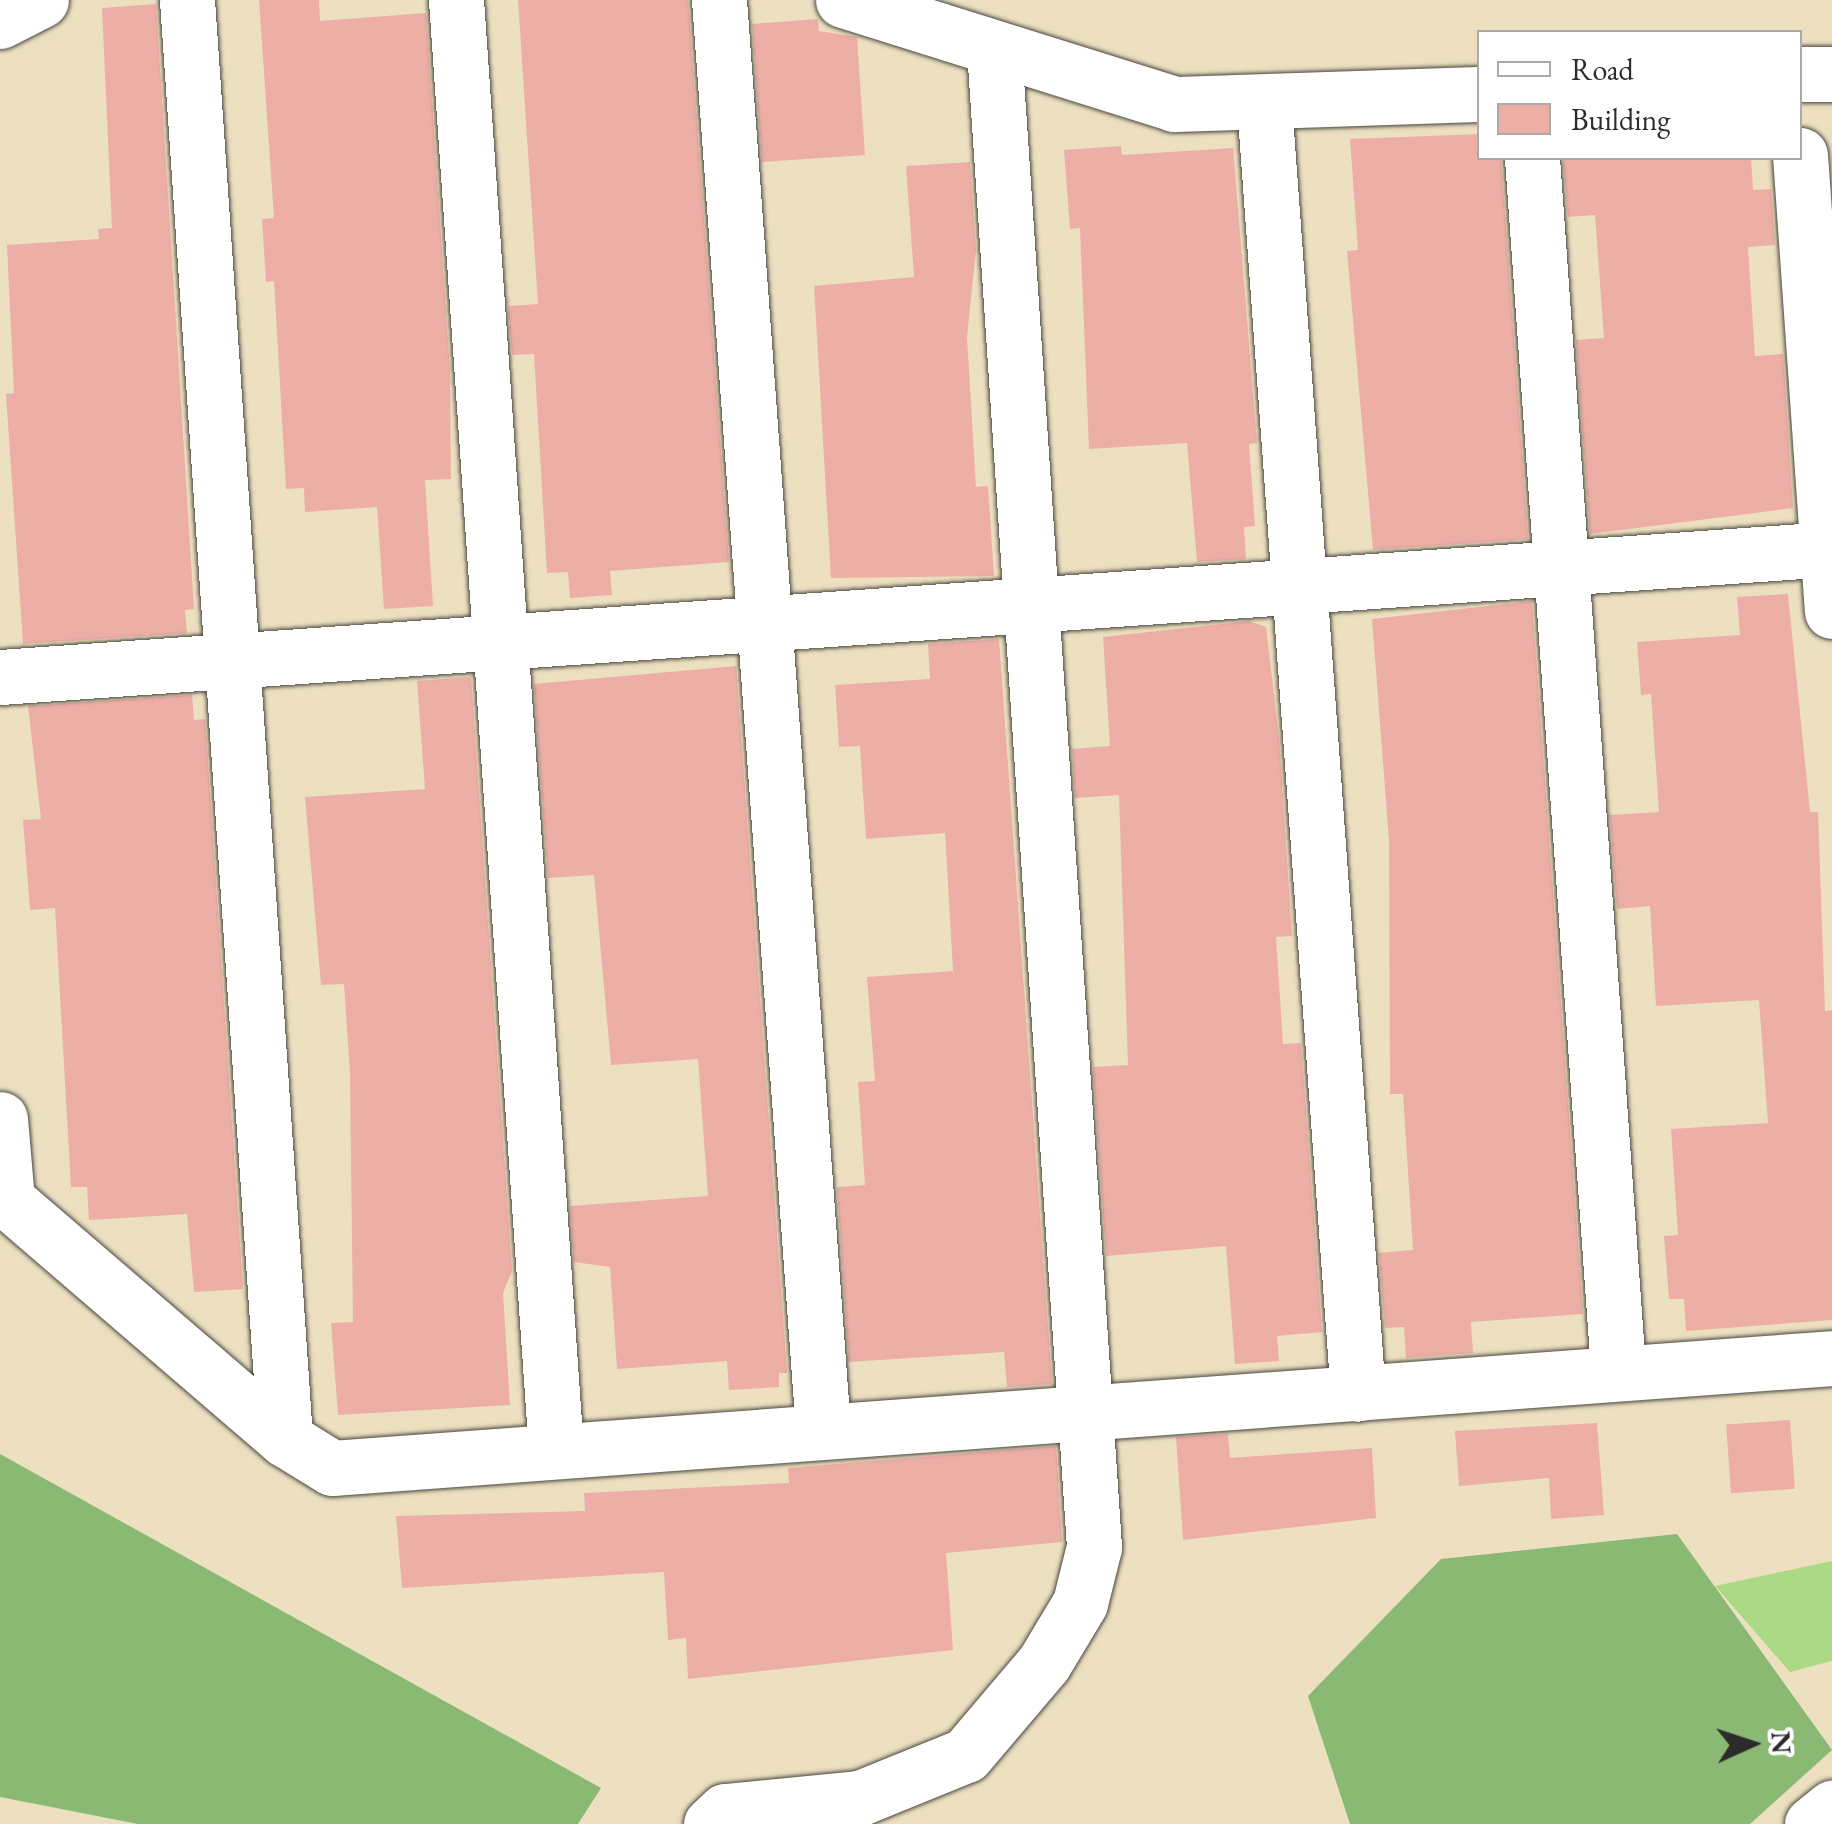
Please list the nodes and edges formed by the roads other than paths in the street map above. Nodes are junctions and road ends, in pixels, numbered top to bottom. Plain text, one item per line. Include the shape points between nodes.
1 (42, 0) edge
2 (187, 0) edge
3 (456, 0) edge
4 (719, 0) edge
5 (843, 0) edge
6 (0, 22) edge
7 (994, 49) junction
8 (1802, 74) edge
9 (1832, 74) edge
10 (1477, 94) edge
11 (1264, 103) junction
12 (1532, 160) edge
13 (1800, 160) edge
14 (1830, 549) edge
15 (1561, 566) junction
16 (1300, 588) junction
17 (1030, 607) junction
18 (1832, 611) edge
19 (765, 626) junction
20 (503, 642) junction
21 (232, 660) junction
22 (0, 678) edge
23 (0, 1119) edge
24 (3, 1197) edge
25 (1832, 1358) edge
26 (1618, 1370) junction
27 (1358, 1394) junction
28 (1082, 1412) junction
29 (823, 1431) junction
30 (286, 1439) junction
31 (556, 1451) junction
32 (1832, 1808) edge
33 (711, 1824) edge
34 (1812, 1824) edge

1 - 6 street
2 - 21 street
3 - 20 street
4 - 19 street
5 - 7 street
7 - 11 street via 1174,104
7 - 17 street
8 - 9 street
10 - 11 street
11 - 16 street
12 - 15 street
13 - 14 street
14 - 15 street
14 - 18 street
15 - 16 street
15 - 26 street
16 - 17 street
16 - 27 street
17 - 19 street
17 - 28 street
19 - 20 street
19 - 29 street
20 - 21 street
20 - 31 street
21 - 22 street
21 - 30 street
23 - 24 street
24 - 30 street
25 - 26 street
26 - 27 street
27 - 28 street
28 - 29 street
28 - 33 street via 1094,1547 1080,1603 1044,1663 966,1756 860,1798 724,1811
29 - 31 street
30 - 31 street via 332,1468
32 - 34 street

